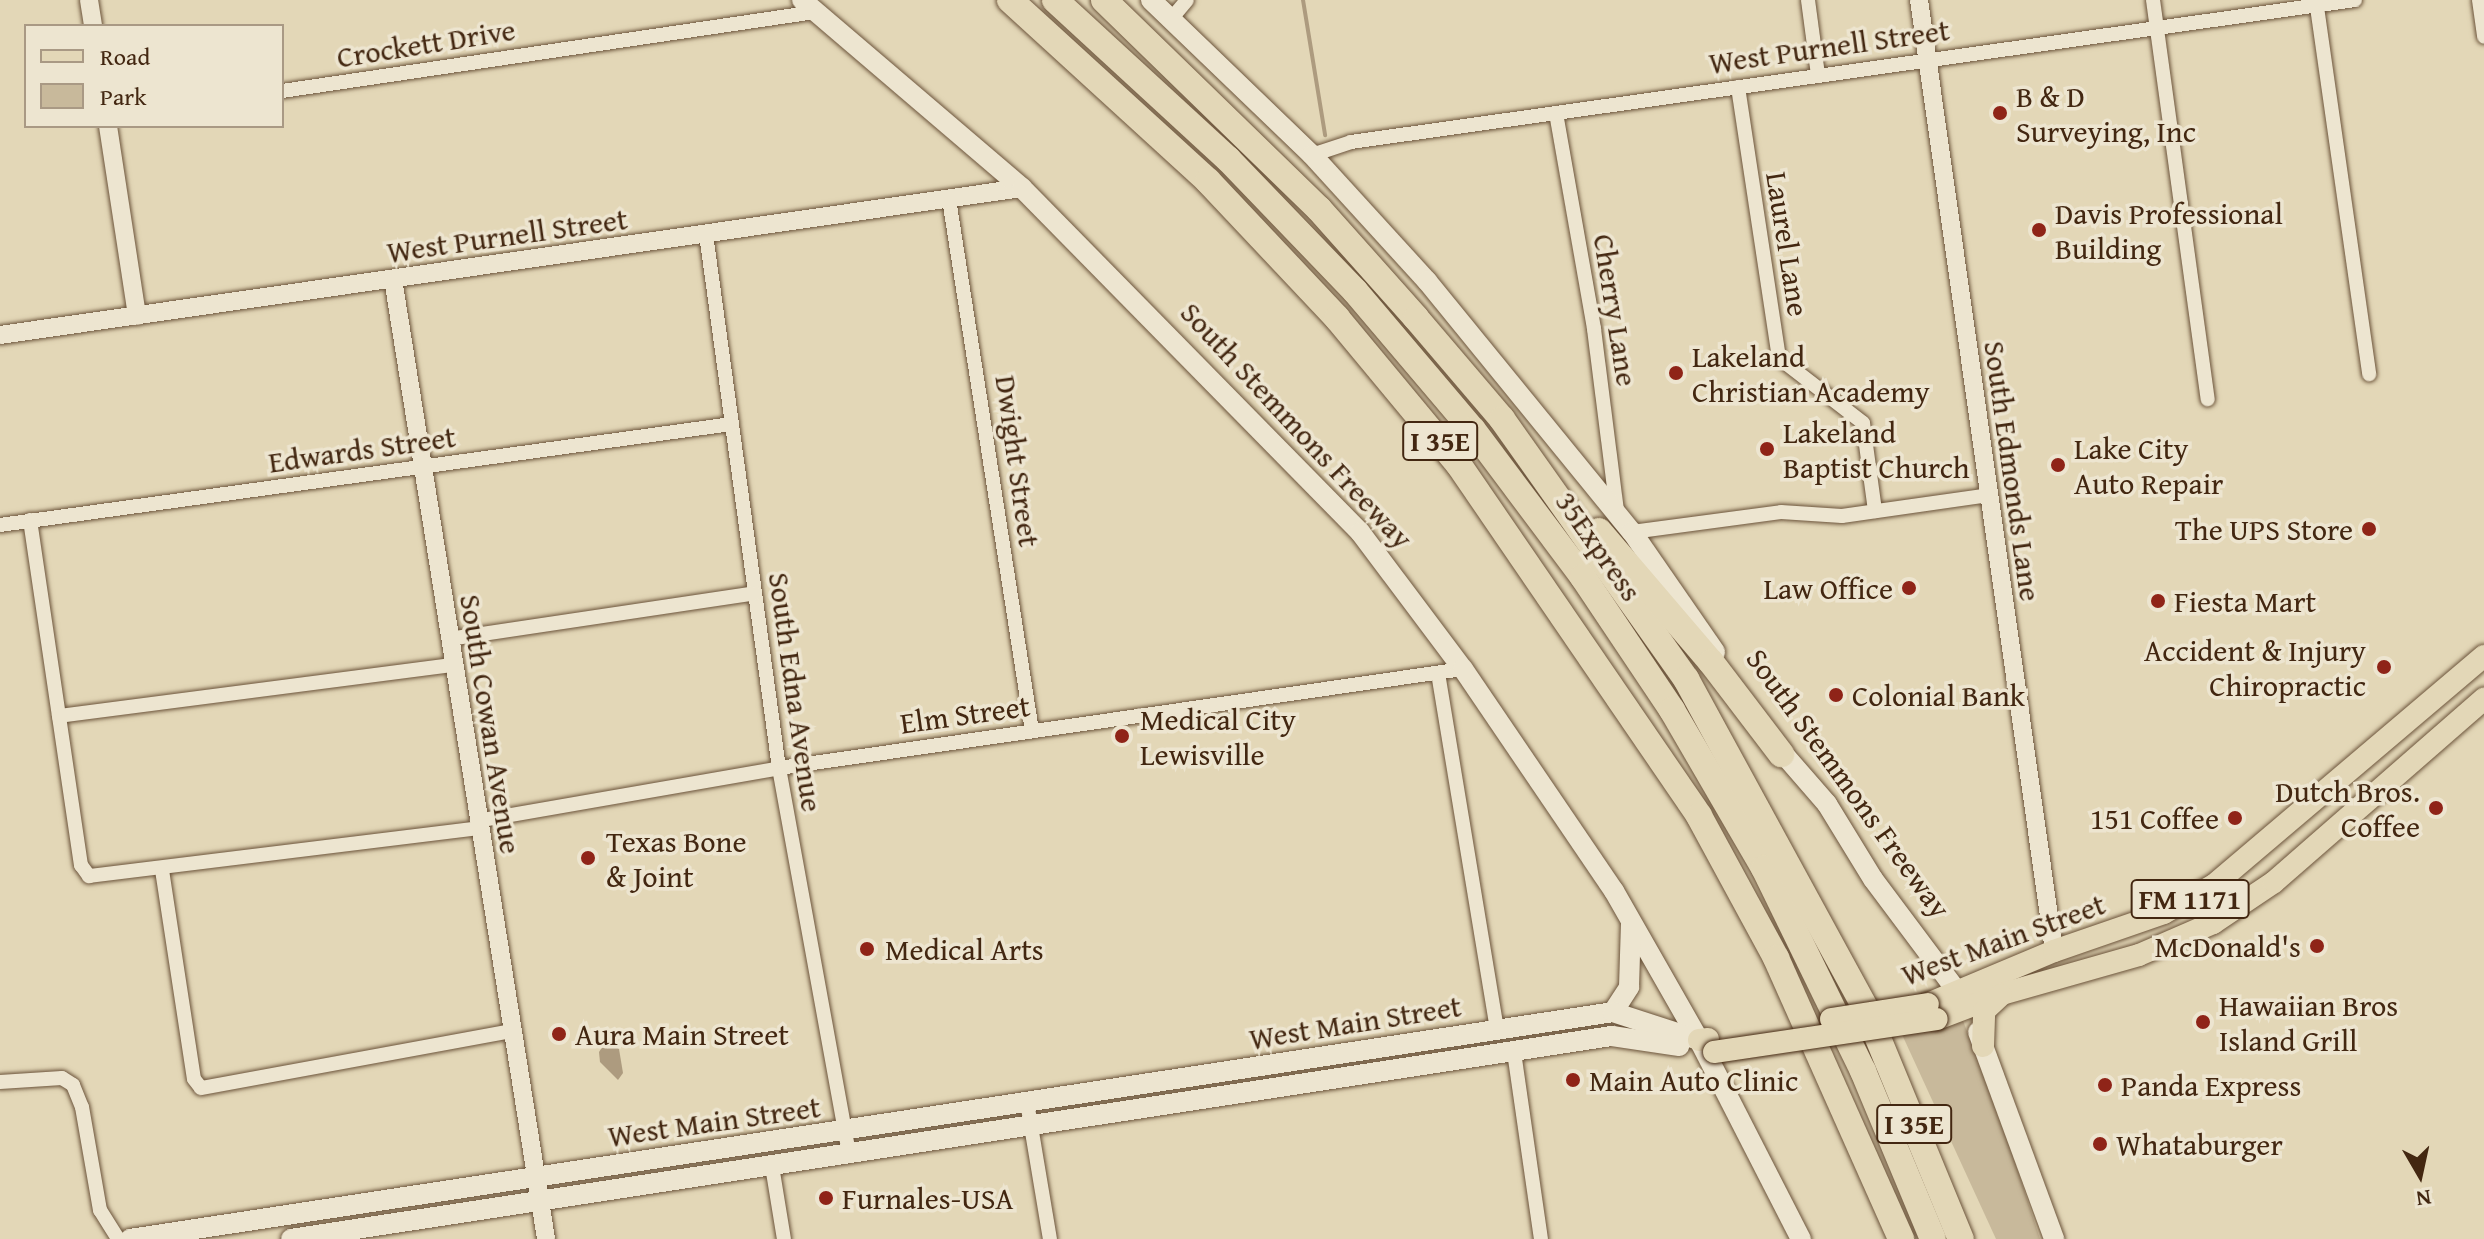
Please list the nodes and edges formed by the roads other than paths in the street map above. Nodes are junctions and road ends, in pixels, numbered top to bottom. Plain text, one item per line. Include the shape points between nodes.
1 (89, 0) edge
2 (1010, 0) edge
3 (1055, 0) edge
4 (1104, 0) edge
5 (1151, 0) edge
6 (1187, 0) edge
7 (1808, 0) edge
8 (1919, 0) edge
9 (2153, 0) edge
10 (2355, 0) edge
11 (2479, 0) edge
12 (2316, 2) edge
13 (809, 6) edge
14 (1172, 18) junction
15 (93, 24) edge
16 (2157, 28) junction
17 (2484, 37) edge
18 (1927, 60) junction
19 (1818, 75) junction
20 (1738, 87) junction
21 (284, 91) edge
22 (1556, 113) junction
23 (108, 128) edge
24 (1312, 155) junction
25 (1022, 188) junction
26 (949, 199) junction
27 (706, 234) junction
28 (393, 279) junction
29 (137, 316) junction
30 (0, 335) edge
31 (2369, 374) dead end
32 (2208, 399) dead end
33 (1502, 419) junction
34 (732, 424) junction
35 (422, 467) junction
36 (1989, 495) junction
37 (1875, 511) junction
38 (30, 520) junction
39 (1625, 524) junction
40 (0, 525) edge
41 (755, 593) junction
42 (449, 639) junction
43 (2484, 656) edge
44 (453, 665) junction
45 (1463, 669) junction
46 (1438, 673) junction
47 (2484, 699) edge
48 (59, 716) junction
49 (1032, 731) junction
50 (1781, 754) junction
51 (779, 768) junction
52 (2305, 812) junction
53 (477, 824) junction
54 (2327, 837) junction
55 (162, 870) junction
56 (1631, 918) junction
57 (2054, 951) junction
58 (2002, 994) junction
59 (1964, 1000) junction
60 (1613, 1012) junction
61 (1560, 1022) junction
62 (511, 1031) junction
63 (1497, 1031) junction
64 (1707, 1046) junction
65 (1983, 1046) junction
66 (1514, 1052) junction
67 (0, 1082) edge
68 (1027, 1102) junction
69 (1031, 1125) junction
70 (845, 1133) junction
71 (849, 1155) junction
72 (772, 1166) junction
73 (536, 1178) junction
74 (539, 1200) junction
75 (283, 1216) junction
76 (1962, 1237) edge
77 (118, 1239) edge
78 (130, 1239) edge
79 (290, 1239) edge
80 (546, 1239) edge
81 (784, 1239) edge
82 (1050, 1239) edge
83 (1541, 1239) edge
84 (1801, 1239) edge
85 (1901, 1239) edge
86 (1933, 1239) edge
87 (2054, 1239) edge

1 - 15 street
2 - 85 highway, I 35E via 1208,181 1337,318 1439,440 1699,816 1776,958
3 - 86 highway, 35Express via 1174,106 1355,291 1473,430 1583,577 1672,710 1764,868 1863,1071
4 - 33 highway, I 35E via 1319,209
5 - 14 main road, South Stemmons Freeway
6 - 14 street
7 - 19 street
8 - 18 street, South Edmonds Lane
9 - 16 street
10 - 12 street, West Purnell Street
11 - 17 street
12 - 16 street, West Purnell Street
12 - 31 street
13 - 21 street, Crockett Drive
13 - 25 main road, South Stemmons Freeway
14 - 24 main road, South Stemmons Freeway
16 - 18 street, West Purnell Street
16 - 32 street
18 - 19 street, West Purnell Street
18 - 36 street, South Edmonds Lane
19 - 20 street, West Purnell Street
20 - 22 street, West Purnell Street
20 - 37 street, Laurel Lane via 1779,358 1863,423
22 - 24 street, West Purnell Street via 1351,142
22 - 39 street, Cherry Lane
23 - 29 street
24 - 39 main road, South Stemmons Freeway via 1481,344
25 - 26 street, West Purnell Street
25 - 45 main road, South Stemmons Freeway via 1360,532
26 - 27 street, West Purnell Street
26 - 49 street, Dwight Street
27 - 28 street, West Purnell Street
27 - 34 street, South Edna Avenue
28 - 29 street, West Purnell Street
28 - 35 street, South Cowan Avenue
29 - 30 street, West Purnell Street
33 - 50 highway via 1711,662
33 - 76 highway, I 35E via 1686,679 1866,1009
34 - 35 street, Edwards Street
34 - 41 street, South Edna Avenue
35 - 38 street, Edwards Street
35 - 42 street, South Cowan Avenue
36 - 37 street
36 - 57 street, South Edmonds Lane
37 - 39 street
38 - 40 street, Edwards Street
38 - 48 street
39 - 50 main road, South Stemmons Freeway
41 - 42 street
41 - 51 street, South Edna Avenue
42 - 44 street, South Cowan Avenue
43 - 52 main road, West Main Street / FM 1171
44 - 48 street
44 - 53 street, South Cowan Avenue
45 - 46 street, Elm Street
45 - 56 main road, South Stemmons Freeway
46 - 49 street, Elm Street
46 - 63 street
47 - 54 main road, West Main Street / FM 1171
48 - 55 street, Elm Street via 81,865 89,876
49 - 51 street, Elm Street
50 - 59 main road, South Stemmons Freeway via 1827,804 1873,879
51 - 53 street, Elm Street
51 - 70 street, South Edna Avenue
52 - 54 main road
52 - 57 main road, West Main Street / FM 1171 via 2214,885 2169,911
53 - 55 street, Elm Street
53 - 62 street, South Cowan Avenue
54 - 58 main road, West Main Street / FM 1171 via 2262,890 2202,929 2139,955
55 - 62 street via 194,1079 201,1088
56 - 60 main road via 1629,987
56 - 64 main road, South Stemmons Freeway
57 - 59 main road, West Main Street / FM 1171
58 - 59 main road, West Main Street / FM 1171
58 - 65 main road via 1984,1011
59 - 64 main road, West Main Street / FM 1171, bridge via 1933,1011
59 - 65 main road, South Stemmons Freeway
60 - 61 main road, West Main Street
60 - 64 main road, West Main Street
61 - 63 main road, West Main Street
61 - 66 main road via 1521,1040
62 - 73 street, South Cowan Avenue
63 - 68 main road, West Main Street
64 - 66 main road, West Main Street via 1619,1036
64 - 84 main road, South Stemmons Freeway
65 - 87 main road, South Stemmons Freeway
66 - 69 main road, West Main Street
66 - 83 street
67 - 77 street via 62,1078 73,1085 82,1107 100,1210
68 - 69 street
68 - 70 main road, West Main Street
69 - 71 main road, West Main Street
69 - 82 street
70 - 71 street, South Edna Avenue
70 - 73 main road, West Main Street
71 - 72 main road, West Main Street
72 - 74 main road, West Main Street
72 - 81 street
73 - 74 street, South Cowan Avenue
73 - 75 main road, West Main Street
74 - 79 main road, West Main Street
74 - 80 street, South Cowan Avenue
75 - 78 main road, West Main Street
75 - 79 street

